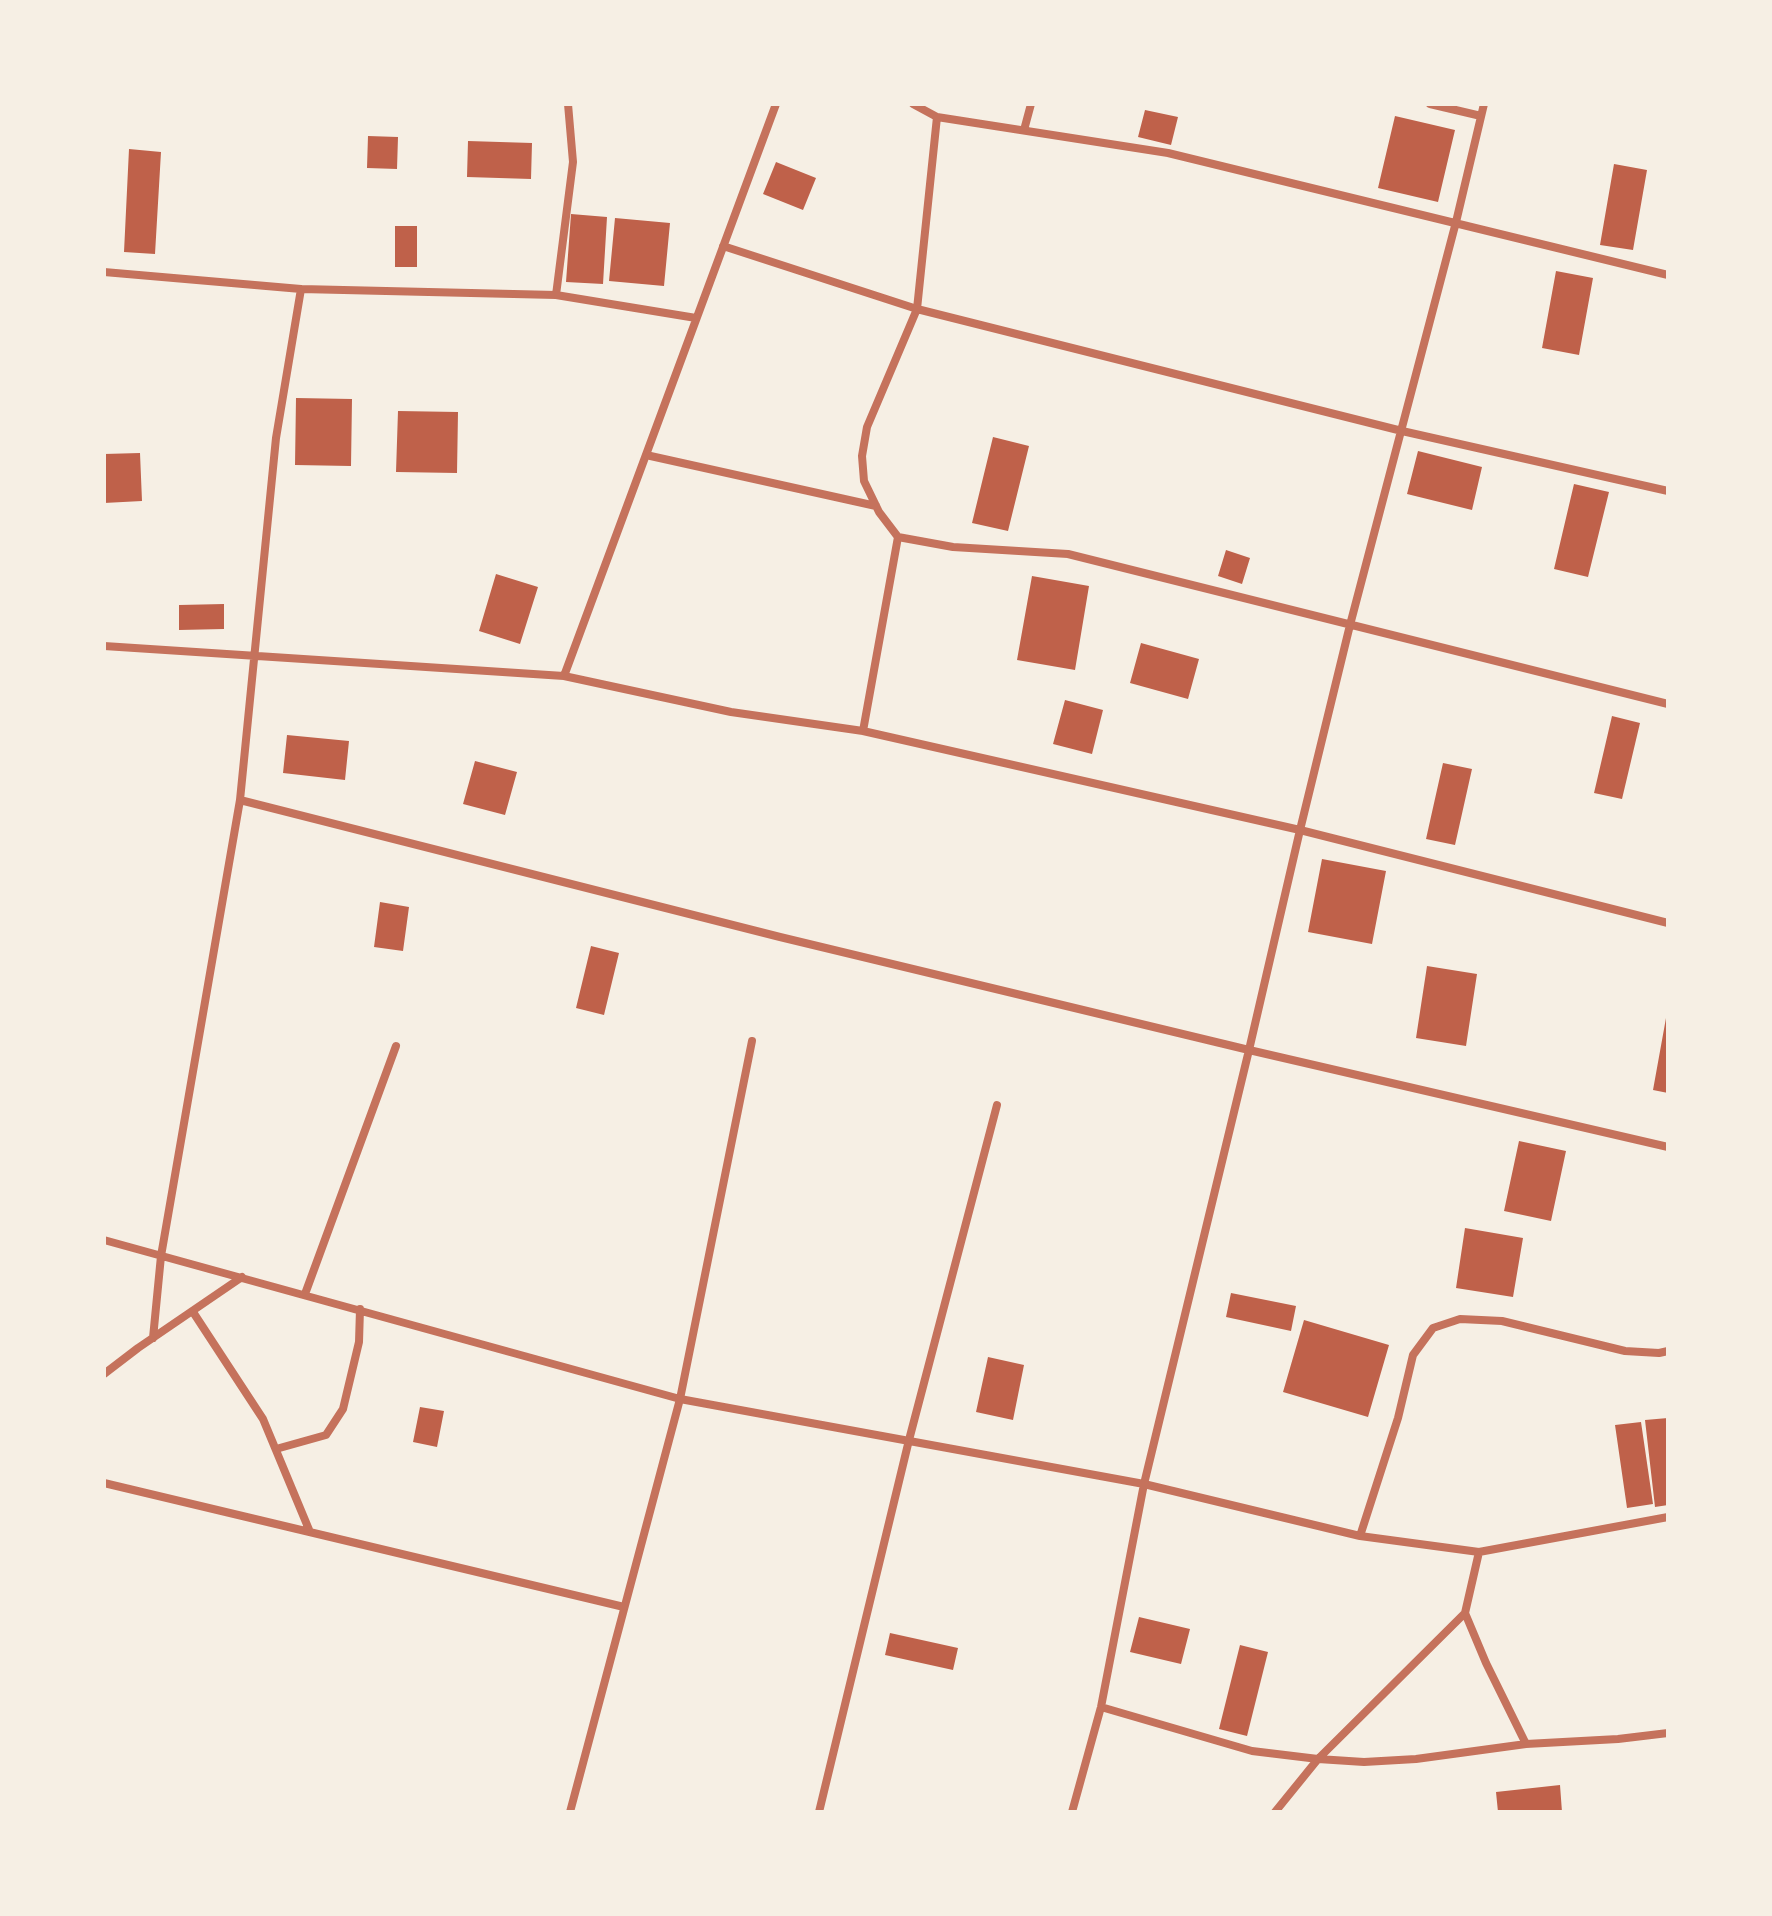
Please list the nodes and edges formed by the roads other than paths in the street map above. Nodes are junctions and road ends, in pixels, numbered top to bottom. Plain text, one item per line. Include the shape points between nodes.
1 (568, 104) edge
2 (776, 104) edge
3 (913, 104) edge
4 (1031, 104) edge
5 (1430, 104) edge
6 (1484, 104) edge
7 (1481, 116) junction
8 (937, 117) junction
9 (1024, 130) junction
10 (1456, 222) junction
11 (723, 246) junction
12 (104, 272) edge
13 (1668, 275) edge
14 (301, 289) junction
15 (556, 295) junction
16 (917, 309) junction
17 (696, 318) junction
18 (1402, 431) junction
19 (646, 455) junction
20 (1668, 491) edge
21 (876, 506) junction
22 (898, 537) junction
23 (1350, 625) junction
24 (104, 646) edge
25 (255, 655) junction
26 (564, 676) junction
27 (1668, 704) edge
28 (863, 731) junction
29 (240, 800) junction
30 (1300, 830) junction
31 (1668, 923) edge
32 (752, 1041) dead end
33 (396, 1046) dead end
34 (1249, 1050) junction
35 (997, 1105) dead end
36 (1668, 1147) edge
37 (104, 1240) edge
38 (161, 1256) junction
39 (242, 1277) junction
40 (305, 1294) junction
41 (360, 1309) junction
42 (193, 1312) junction
43 (153, 1338) junction
44 (1668, 1351) edge
45 (104, 1374) edge
46 (680, 1399) junction
47 (909, 1440) junction
48 (276, 1449) junction
49 (104, 1483) edge
50 (1144, 1484) junction
51 (1668, 1517) edge
52 (310, 1532) junction
53 (1360, 1536) junction
54 (1479, 1552) junction
55 (624, 1607) junction
56 (1465, 1613) junction
57 (1101, 1707) junction
58 (1668, 1733) edge
59 (1526, 1744) junction
60 (1318, 1759) junction
61 (570, 1812) edge
62 (819, 1812) edge
63 (1072, 1812) edge
64 (1275, 1812) edge

1 - 15 street via 573,162
2 - 11 street
3 - 8 street
4 - 9 street
5 - 7 street
6 - 7 street
7 - 10 street
8 - 9 street
8 - 16 street
9 - 10 street via 1168,153
10 - 13 street
10 - 18 street
11 - 16 street
11 - 17 street
12 - 14 street
14 - 15 street
14 - 25 street via 276,438
15 - 17 street
16 - 18 street
16 - 21 street via 867,427 864,481
17 - 19 street
18 - 20 street
18 - 23 street
19 - 21 street
19 - 26 street
21 - 22 street
22 - 23 street via 953,547 1068,554
22 - 28 street
23 - 27 street
23 - 30 street
24 - 25 street
25 - 26 street
25 - 29 street
26 - 28 street via 731,712
28 - 30 street
29 - 34 street
29 - 38 street
30 - 31 street
30 - 34 street
32 - 46 street
33 - 40 street
34 - 36 street
34 - 50 street
35 - 47 street
37 - 38 street
38 - 39 street
38 - 43 street
39 - 40 street
39 - 42 street
40 - 41 street
41 - 46 street
41 - 48 street via 359,1342 343,1409 326,1435
42 - 43 street
42 - 48 street via 263,1419
43 - 45 street
44 - 53 street via 1625,1351 1502,1321 1460,1319 1433,1328 1413,1355
46 - 47 street
46 - 55 street
47 - 50 street
47 - 62 street
48 - 52 street
49 - 52 street
50 - 53 street
50 - 57 street
51 - 54 street
52 - 55 street
53 - 54 street
54 - 56 street
55 - 61 street
56 - 59 street
56 - 60 street
57 - 60 street via 1252,1751
57 - 63 street
58 - 59 street
59 - 60 street via 1416,1759
60 - 64 street

